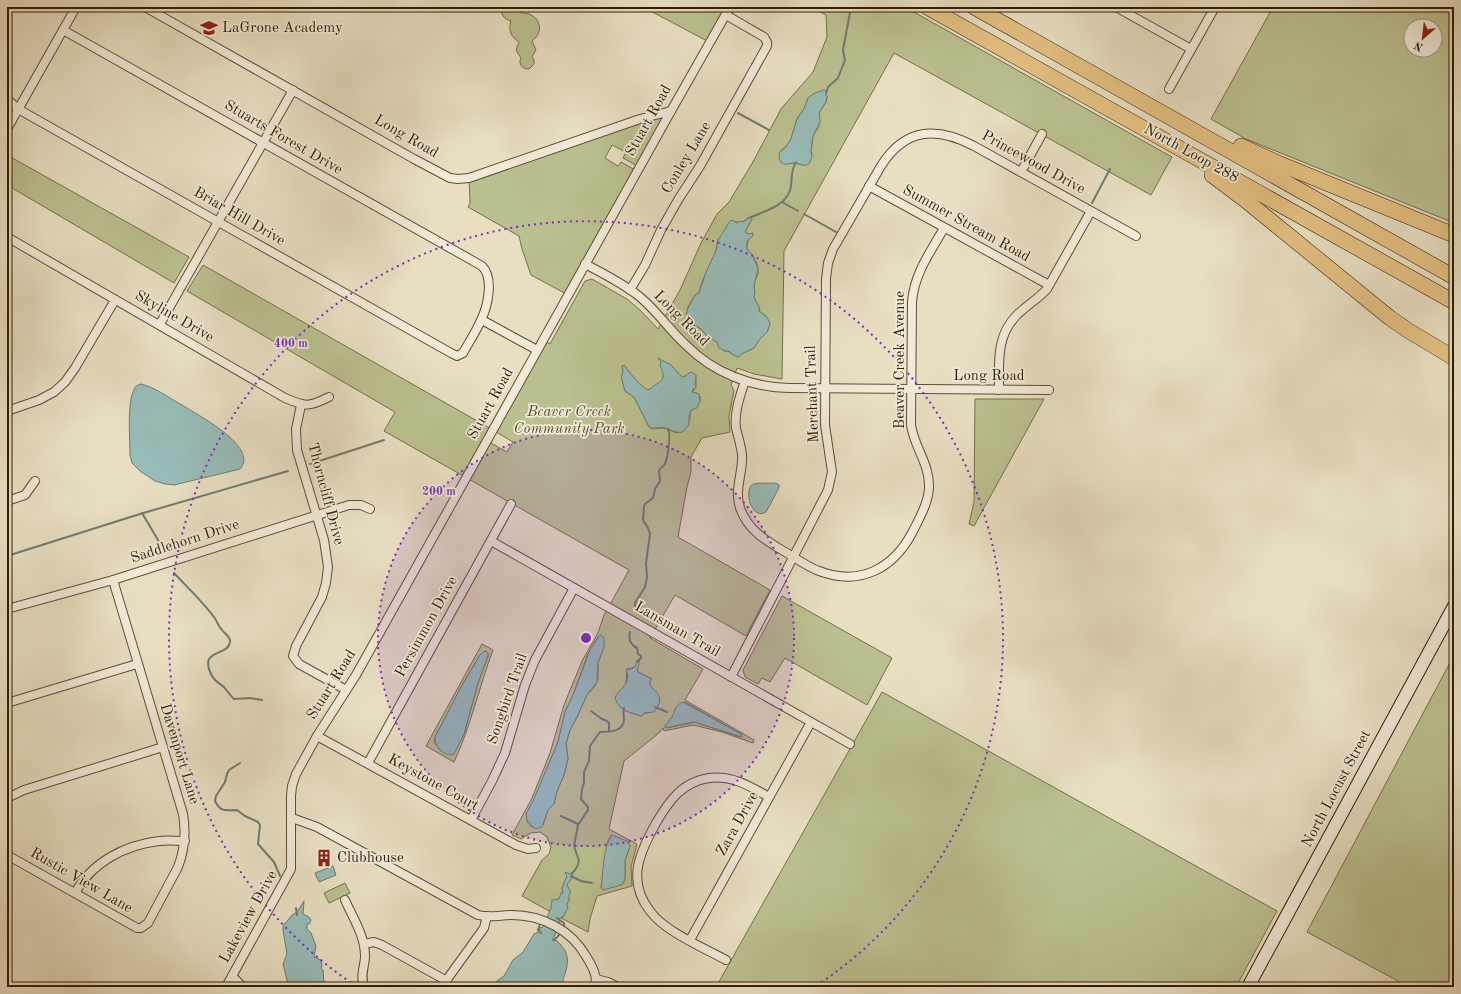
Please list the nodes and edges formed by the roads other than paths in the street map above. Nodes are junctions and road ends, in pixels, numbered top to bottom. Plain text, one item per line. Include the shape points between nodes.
1 (76, 7) edge
2 (145, 7) edge
3 (730, 7) edge
4 (927, 7) edge
5 (974, 7) edge
6 (1116, 7) edge
7 (1215, 7) edge
8 (726, 15) junction
9 (63, 30) junction
10 (1191, 49) junction
11 (1073, 63) junction
12 (1169, 89) dead end
13 (293, 90) junction
14 (7, 99) edge
15 (18, 109) junction
16 (671, 111) junction
17 (1134, 122) junction
18 (7, 129) edge
19 (1042, 134) dead end
20 (912, 138) joint
21 (263, 143) junction
22 (1022, 172) junction
23 (869, 186) junction
24 (1091, 211) junction
25 (218, 222) junction
26 (944, 228) junction
27 (1454, 235) edge
28 (1136, 236) dead end
29 (7, 237) edge
30 (585, 264) junction
31 (1454, 277) edge
32 (1049, 286) junction
33 (630, 290) junction
34 (115, 300) junction
35 (1454, 302) edge
36 (482, 320) junction
37 (160, 324) junction
38 (537, 350) junction
39 (1454, 358) edge
40 (745, 381) junction
41 (825, 389) junction
42 (911, 390) junction
43 (999, 390) junction
44 (1049, 390) dead end
45 (330, 397) dead end
46 (302, 405) junction
47 (7, 411) edge
48 (35, 481) dead end
49 (7, 501) edge
50 (511, 504) dead end
51 (370, 509) dead end
52 (316, 515) junction
53 (491, 541) junction
54 (794, 557) junction
55 (113, 580) junction
56 (574, 588) junction
57 (1454, 606) edge
58 (7, 609) edge
59 (138, 664) junction
60 (731, 677) junction
61 (346, 690) junction
62 (7, 703) edge
63 (811, 722) junction
64 (317, 736) junction
65 (850, 744) dead end
66 (163, 747) junction
67 (368, 763) junction
68 (769, 797) junction
69 (7, 798) edge
70 (292, 818) junction
71 (471, 820) junction
72 (184, 841) junction
73 (536, 848) dead end
74 (7, 855) edge
75 (75, 894) junction
76 (345, 900) dead end
77 (487, 916) junction
78 (141, 928) joint
79 (690, 940) junction
80 (364, 944) junction
81 (726, 960) dead end
82 (232, 976) junction
83 (596, 983) edge
84 (445, 984) edge
85 (226, 987) edge
86 (243, 987) edge
87 (365, 987) edge
88 (618, 987) edge
89 (1248, 987) edge

1 - 9 street
2 - 13 street, Long Road
3 - 8 street, Stuart Road
4 - 17 highway, North Loop 288
5 - 11 highway, North Loop 288
6 - 10 street
7 - 10 street
8 - 16 street, Stuart Road
8 - 33 street, Conley Lane via 766,38 767,48 661,230
9 - 15 street
9 - 21 street, Stuarts Forest Drive
10 - 12 street
11 - 27 highway via 1122,84 1259,155
11 - 31 highway, North Loop 288
13 - 16 street, Long Road via 447,177 458,179 469,178 640,119
13 - 21 street
14 - 15 street, Briar Hill Drive
15 - 18 street
15 - 25 street, Briar Hill Drive
16 - 30 street, Stuart Road
17 - 35 highway, North Loop 288
17 - 39 highway via 1229,188 1390,318
19 - 22 street
20 - 22 street, Princewood Drive via 920,134 935,133 955,137
20 - 23 street, Merchant Trail via 888,155
21 - 25 street
21 - 36 street, Stuarts Forest Drive via 482,266 487,272 488,292
22 - 24 street, Princewood Drive
23 - 26 street, Summer Stream Road
23 - 41 street, Merchant Trail via 833,249 828,263
24 - 28 street, Princewood Drive
24 - 32 street
25 - 36 street, Briar Hill Drive via 451,353 463,353
25 - 37 street
26 - 32 street, Summer Stream Road
26 - 42 street, Beaver Creek Avenue via 918,274 913,292
29 - 34 street, Skyline Drive
30 - 33 street, Long Road
30 - 38 street, Stuart Road
32 - 43 street via 1039,298 1018,313 1006,329 1000,352
33 - 40 street, Long Road via 700,358
34 - 37 street, Skyline Drive
34 - 47 street via 65,382 39,400
36 - 38 street
37 - 46 street, Skyline Drive
38 - 61 street, Stuart Road
40 - 41 street, Long Road via 781,388
40 - 54 street, Beaver Creek Avenue via 736,418 742,456 739,505 746,520 758,534
41 - 42 street, Long Road
41 - 54 street, Merchant Trail via 825,430 831,478 827,494
42 - 43 street, Long Road
42 - 54 street, Beaver Creek Avenue via 912,430 928,470 929,489 924,509 904,545 880,569 856,576 830,575
43 - 44 street, Long Road
45 - 46 street
46 - 52 street, Thorncliff Drive via 296,429 297,450
48 - 49 street via 26,495
50 - 53 street, Persimmon Drive
51 - 52 street, Saddlehorn Drive via 361,505 349,505
52 - 55 street, Saddlehorn Drive
52 - 61 street, Thorncliff Drive via 327,555 326,583 322,597 296,646 294,659
53 - 56 street, Lansman Trail
53 - 67 street, Persimmon Drive
54 - 60 street, Merchant Trail
55 - 58 street, Saddlehorn Drive
55 - 59 street, Davenport Lane
56 - 60 street, Lansman Trail
56 - 71 street, Songbird Trail via 535,660 505,753
57 - 89 main road, North Locust Street
59 - 62 street
59 - 66 street, Davenport Lane
60 - 63 street, Lansman Trail
61 - 64 street, Stuart Road
63 - 65 street, Lansman Trail
63 - 68 street, Zara Drive
64 - 67 street, Keystone Court
64 - 70 street, Stuart Road via 294,781 291,796
66 - 69 street via 24,790
66 - 72 street, Davenport Lane via 183,814
67 - 71 street, Keystone Court
68 - 79 street, Zara Drive
68 - 79 street via 733,780 716,778 693,782 672,799 649,836 641,852 638,866 638,883 642,897 649,910 661,923
70 - 77 street via 317,827 478,915
70 - 82 street, Lakeview Drive via 291,869
71 - 73 street, Keystone Court via 520,847
72 - 75 street via 161,841 126,849 90,872
72 - 78 street, Davenport Lane via 182,858 174,877 148,923
74 - 75 street, Rustic View Lane
75 - 78 street, Rustic View Lane via 131,926
76 - 80 street
77 - 83 street via 524,915 561,930 578,943 595,970
77 - 84 street via 484,928
79 - 81 street
80 - 84 street via 374,942 382,945
80 - 87 street via 362,980
82 - 85 street, Lakeview Drive
82 - 86 street
83 - 88 street via 608,982

